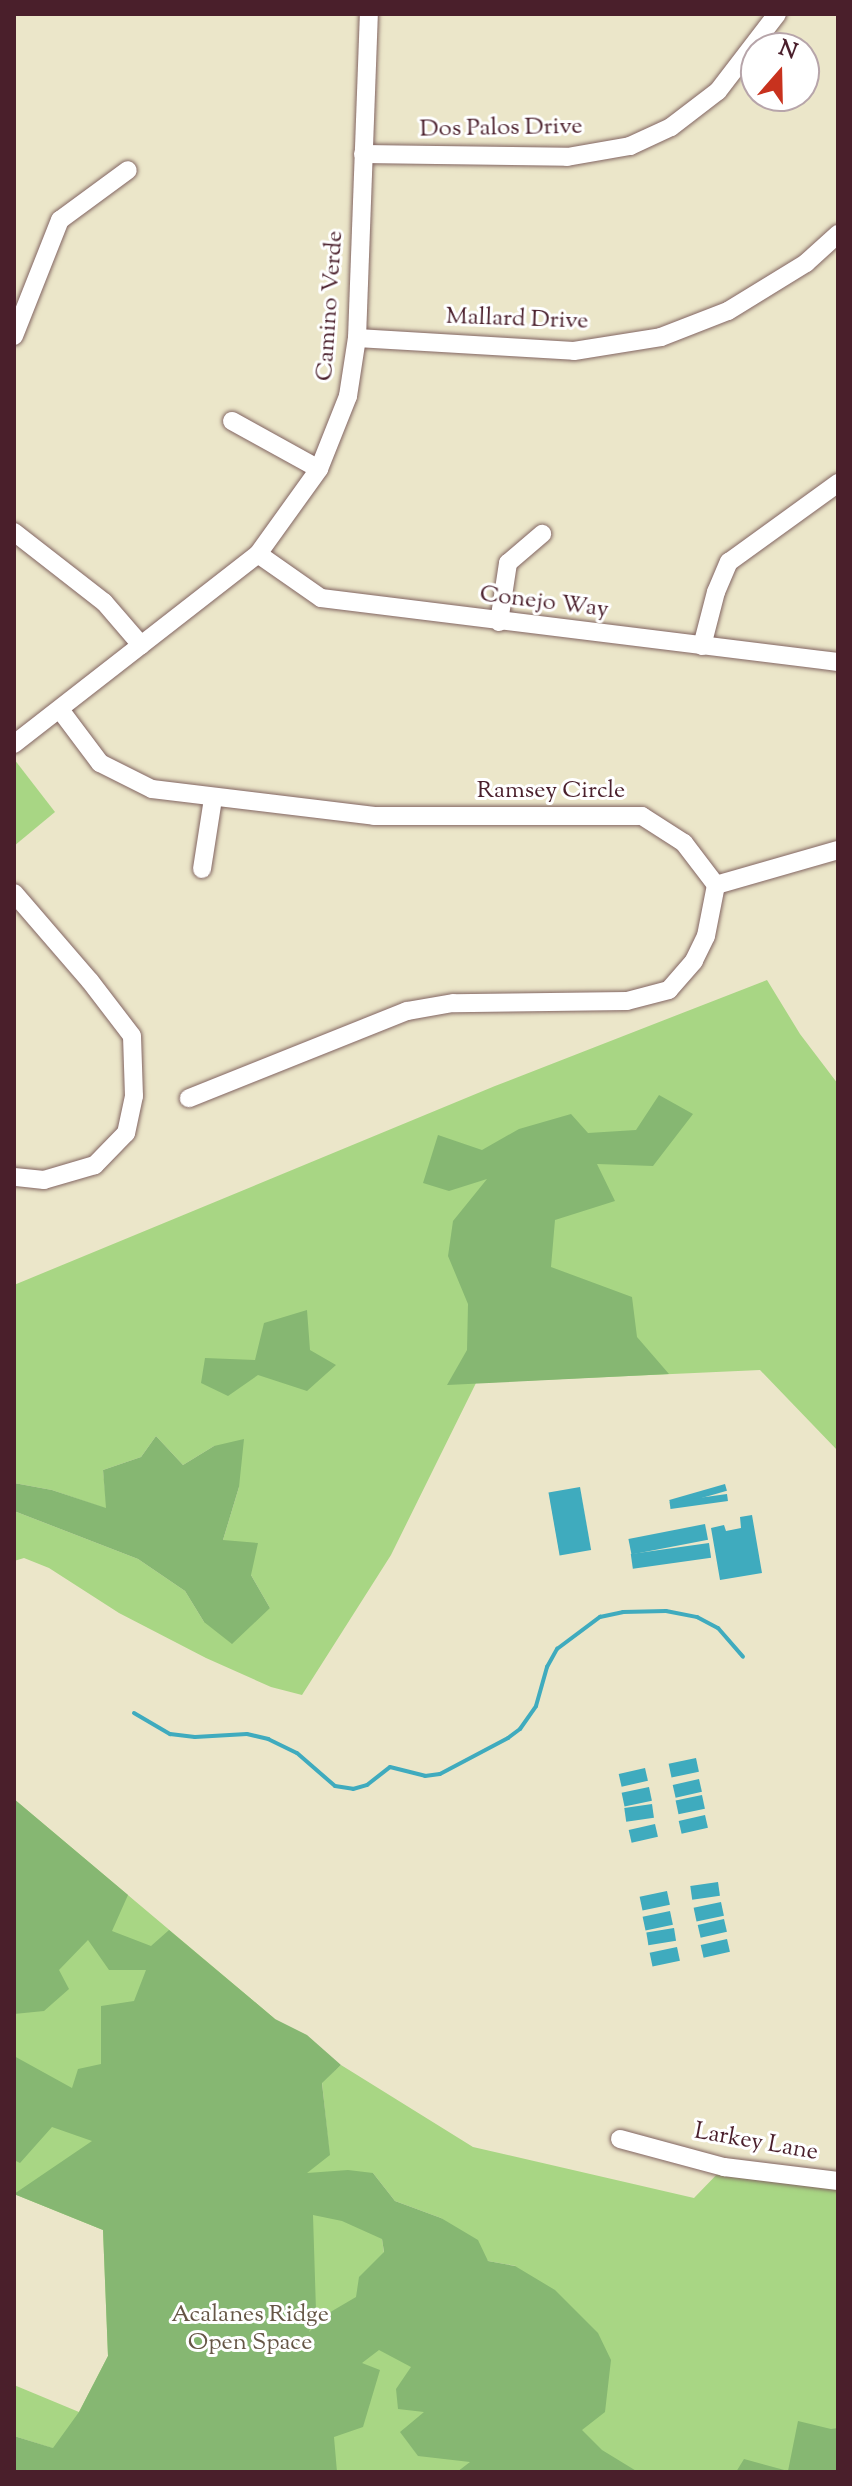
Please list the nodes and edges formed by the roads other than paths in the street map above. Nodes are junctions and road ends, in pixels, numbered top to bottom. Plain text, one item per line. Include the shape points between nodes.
1 (369, 14) edge
2 (777, 14) edge
3 (363, 154) junction
4 (128, 170) dead end
5 (838, 234) edge
6 (14, 336) edge
7 (357, 338) junction
8 (232, 421) dead end
9 (319, 469) junction
10 (838, 483) edge
11 (14, 532) edge
12 (542, 534) dead end
13 (258, 554) junction
14 (499, 622) junction
15 (141, 645) junction
16 (702, 646) junction
17 (838, 662) edge
18 (61, 711) junction
19 (14, 744) edge
20 (213, 799) junction
21 (838, 850) edge
22 (202, 869) dead end
23 (716, 885) junction
24 (14, 893) edge
25 (189, 1098) dead end
26 (14, 1177) edge
27 (620, 2139) dead end
28 (838, 2181) edge

1 - 3 street, Camino Verde
2 - 3 street, Dos Palos Drive via 718,91 671,127 630,146 567,157
3 - 7 street, Camino Verde
4 - 6 street via 60,220
5 - 7 street, Mallard Drive via 806,263 728,311 661,337 574,351
7 - 9 street, Camino Verde via 348,396
8 - 9 street
9 - 13 street, Camino Verde
10 - 16 street via 729,562
11 - 15 street via 104,602
12 - 14 street via 508,563
13 - 14 street, Conejo Way via 321,598
13 - 15 street, Camino Verde
14 - 16 street, Conejo Way
15 - 18 street, Camino Verde
16 - 17 street, Conejo Way
18 - 19 street, Camino Verde
18 - 20 street, Ramsey Circle via 100,763 152,789
20 - 22 street
20 - 23 street, Ramsey Circle via 374,816 642,816 684,843
21 - 23 street
23 - 25 street via 706,936 694,961 669,990 627,1001 453,1003 407,1011
24 - 26 street via 132,1036 134,1096 126,1133 95,1165 44,1180
27 - 28 street, Larkey Lane via 724,2167

